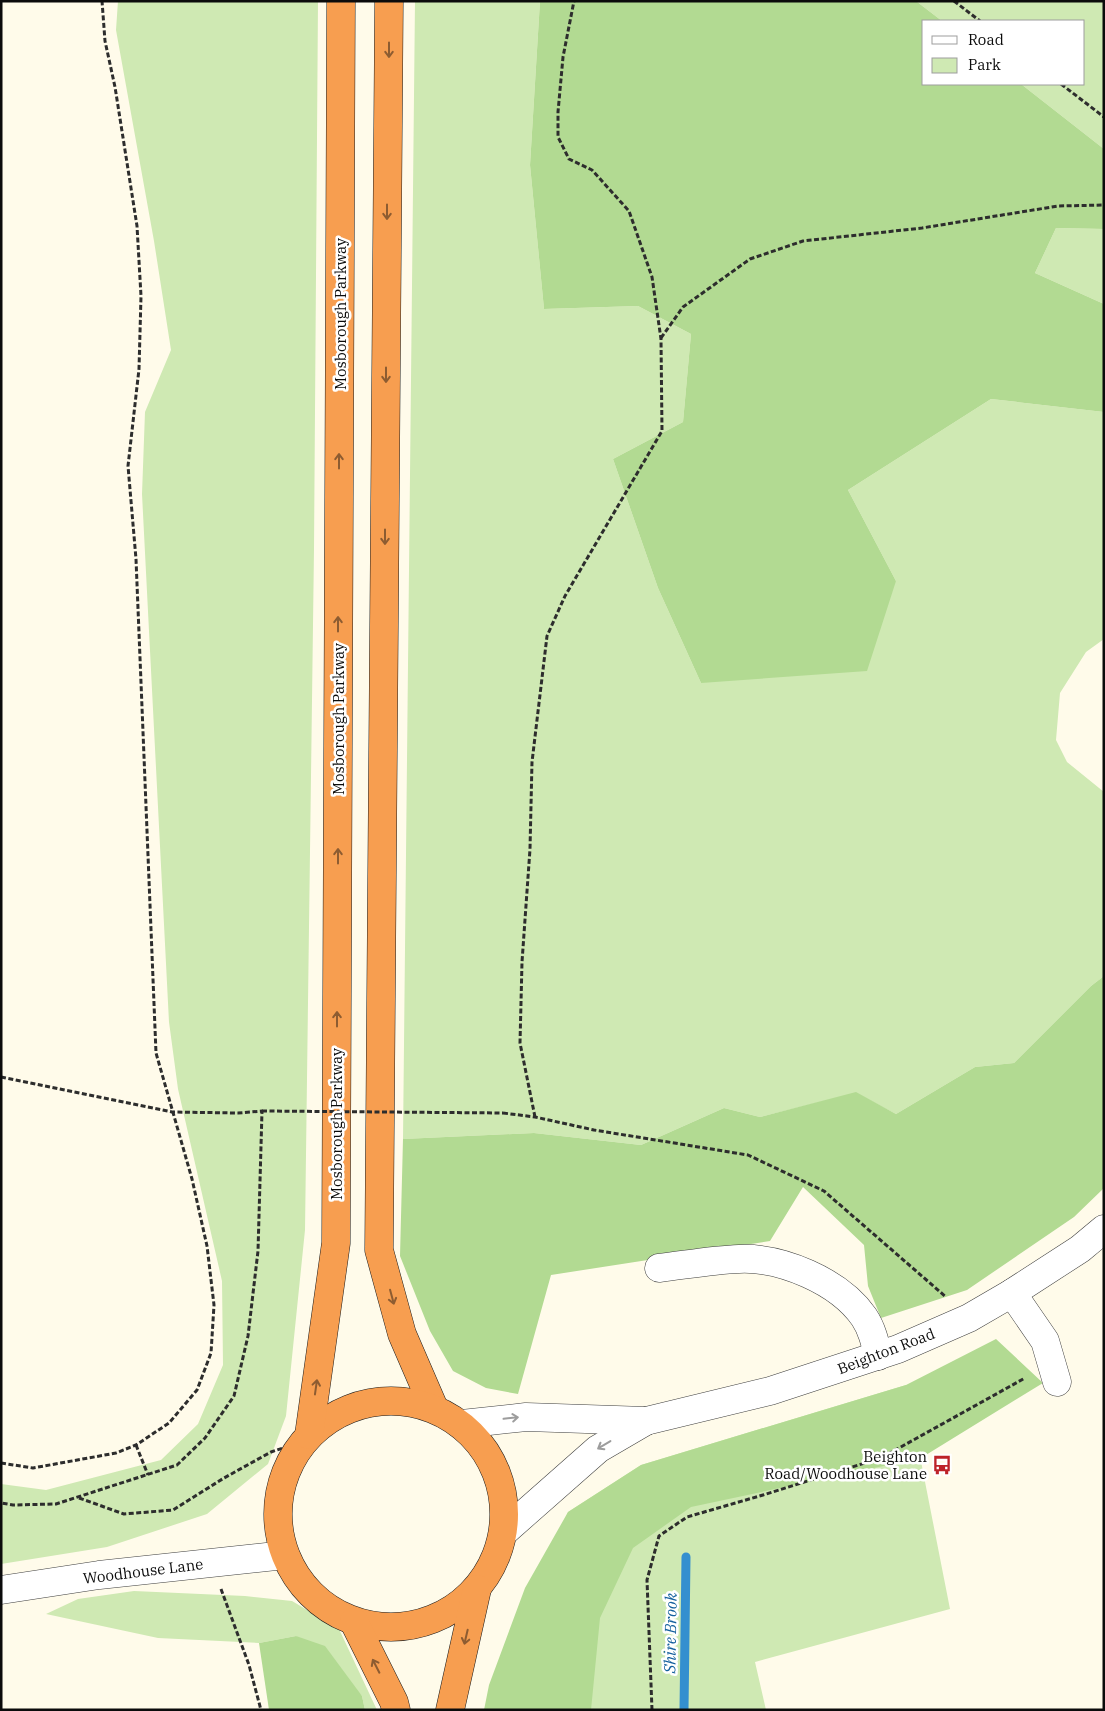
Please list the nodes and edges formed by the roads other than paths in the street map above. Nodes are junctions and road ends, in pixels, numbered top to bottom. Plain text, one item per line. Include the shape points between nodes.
1 (341, 1) edge
2 (389, 1) edge
3 (1104, 1230) edge
4 (659, 1268) dead end
5 (1012, 1293) junction
6 (878, 1356) junction
7 (1054, 1372) road end
8 (434, 1408) junction
9 (646, 1421) junction
10 (462, 1424) junction
11 (307, 1438) junction
12 (505, 1531) junction
13 (285, 1555) junction
14 (1, 1590) edge
15 (477, 1590) junction
16 (354, 1622) junction
17 (396, 1710) edge
18 (450, 1710) edge

11 -> 1 highway, Mosborough Parkway via 336,1243
2 -> 8 highway via 379,1250 402,1334
3 - 5 street, Beighton Road
4 - 6 street via 740,1259 781,1263 821,1280 844,1295 863,1316
5 - 6 street, Beighton Road via 969,1318
5 - 7 street via 1045,1341
6 - 9 street, Beighton Road via 770,1391
8 - 10 highway
8 - 11 highway via 378,1399 341,1411
10 -> 9 street, Beighton Road via 526,1417
9 -> 12 street, Beighton Road via 598,1449
10 - 12 highway via 496,1468 506,1507
11 - 13 highway via 285,1472 277,1510
12 - 15 highway via 492,1568
13 - 14 street, Woodhouse Lane via 99,1575
13 - 16 highway via 299,1582 319,1603
15 - 16 highway via 446,1614 415,1626 375,1627
15 -> 18 highway
17 -> 16 highway

